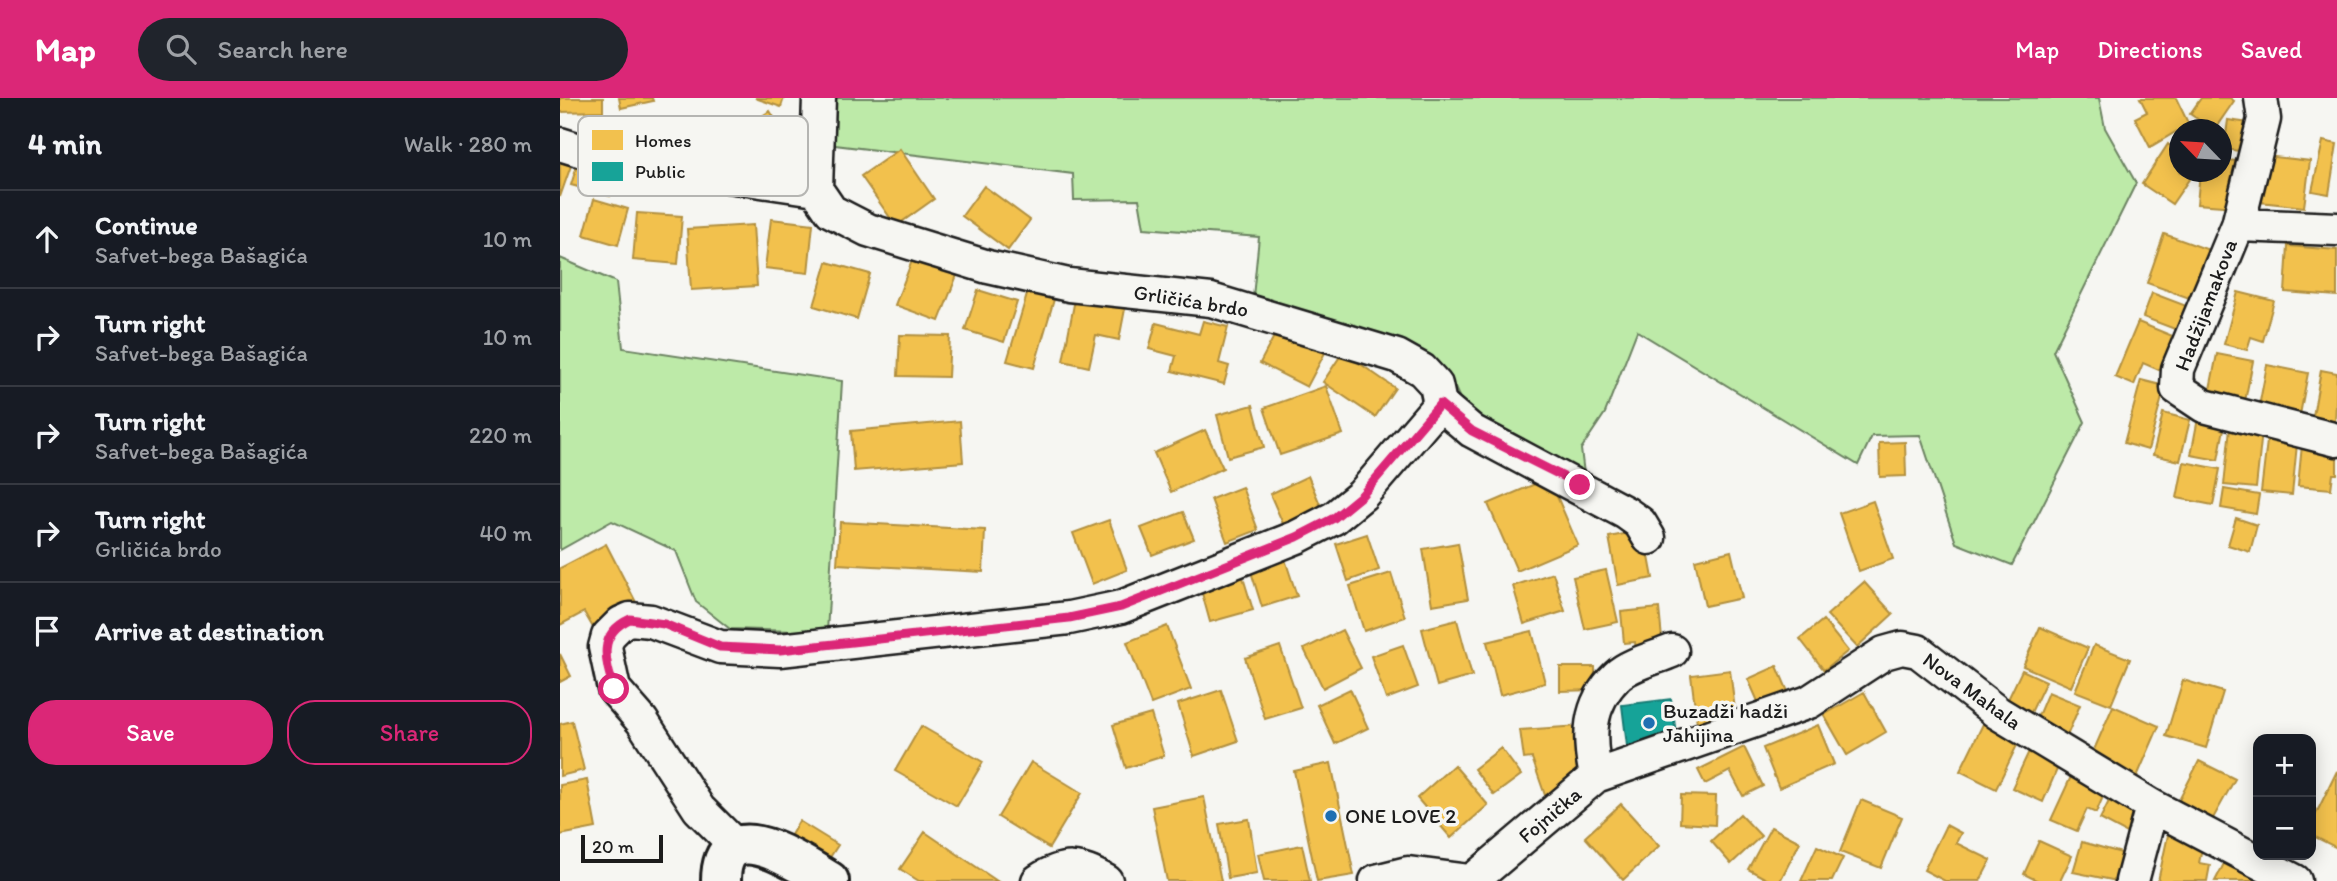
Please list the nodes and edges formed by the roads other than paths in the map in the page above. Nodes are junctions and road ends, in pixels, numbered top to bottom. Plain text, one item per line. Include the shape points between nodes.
1 (819, 98) edge
2 (2261, 98) edge
3 (560, 144) edge
4 (578, 149) edge
5 (808, 188) edge
6 (816, 189) junction
7 (2238, 225) junction
8 (2337, 229) edge
9 (1440, 404) junction
10 (2337, 440) edge
11 (1649, 538) dead end
12 (1672, 652) dead end
13 (1596, 776) junction
14 (2152, 806) junction
15 (736, 846) junction
16 (721, 881) edge
17 (829, 881) edge
18 (1038, 881) edge
19 (1106, 881) edge
20 (1376, 881) edge
21 (1471, 881) edge
22 (2132, 881) edge
23 (2295, 881) edge

1 - 6 street
2 - 7 street, Hadžijamakova via 2264,119
3 - 4 street
5 - 6 street
6 - 9 street, Grličića brdo via 831,211 846,220 936,253 1069,285 1211,300 1397,356 1422,370 1436,385
7 - 8 street
7 - 10 street, Hadžijamakova via 2178,369 2178,388 2204,406
9 - 11 street, Grličića brdo via 1472,431 1626,513 1640,523
9 - 15 street via 1362,495 1334,518 1121,607 1069,618 780,650 720,647 650,621 621,623 608,636 605,648 614,689 642,721 699,809
12 - 13 street via 1618,674 1601,701 1588,742
13 - 14 street, Nova Mahala via 1810,702 1884,653 1902,648 1918,651 1998,713
13 - 21 street, Fojnička
14 - 22 street
14 - 23 street, Nova Mahala
15 - 16 street via 726,855
15 - 17 street via 767,848
18 - 19 street via 1056,869 1073,867
20 - 21 street via 1408,873

